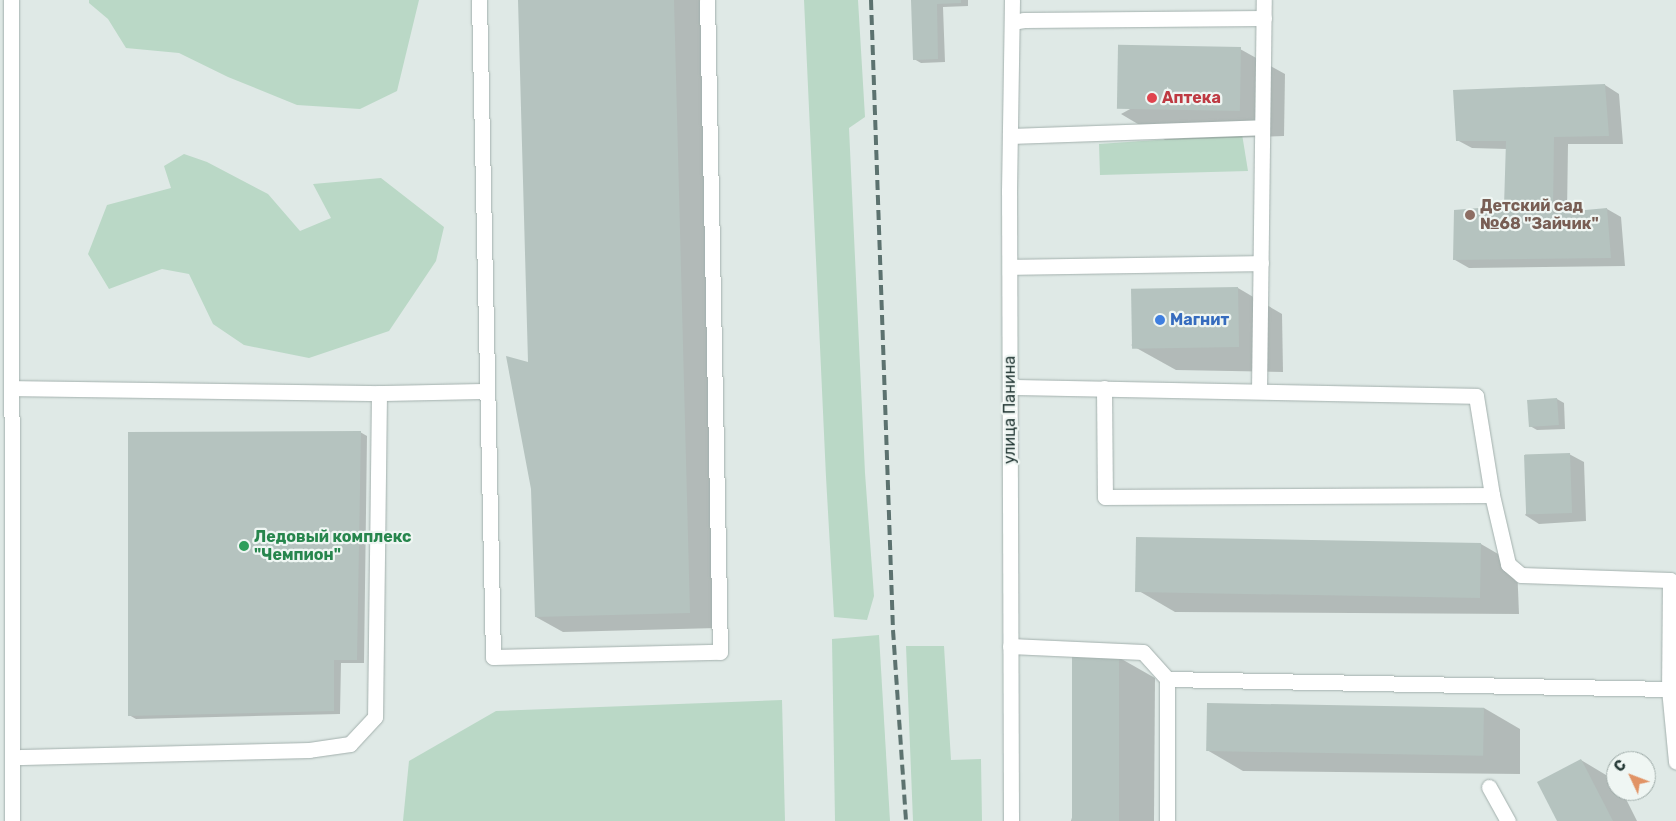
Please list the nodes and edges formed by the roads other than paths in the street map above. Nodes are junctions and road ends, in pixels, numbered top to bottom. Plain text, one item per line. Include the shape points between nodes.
1 (11, 0) edge
2 (479, 0) edge
3 (707, 0) edge
4 (1012, 0) edge
5 (1264, 0) edge
6 (1264, 18) junction
7 (1012, 22) junction
8 (1262, 127) junction
9 (1010, 136) junction
10 (1261, 263) junction
11 (1010, 266) junction
12 (1010, 387) junction
13 (12, 388) junction
14 (1104, 388) junction
15 (487, 391) junction
16 (1259, 391) junction
17 (379, 393) junction
18 (1492, 495) junction
19 (1673, 580) edge
20 (6, 628) edge
21 (1010, 646) junction
22 (1167, 679) junction
23 (1669, 689) junction
24 (12, 757) junction
25 (1676, 762) edge
26 (1489, 787) dead end
27 (12, 821) edge
28 (1011, 821) edge
29 (1167, 821) edge
30 (1508, 821) edge

1 - 13 street
2 - 15 street
3 - 15 street via 720,652 493,657
4 - 7 street, улица Панина
5 - 6 street
6 - 7 street
6 - 8 street
7 - 9 street, улица Панина
8 - 9 street
8 - 10 street
9 - 11 street, улица Панина
10 - 11 street
10 - 16 street
11 - 12 street, улица Панина
12 - 14 street
12 - 21 street, улица Панина
13 - 17 street
13 - 20 street
14 - 16 street
14 - 18 street via 1105,497
15 - 17 street
16 - 18 street via 1476,396
17 - 24 street via 375,717 350,744 310,750
18 - 19 street via 1508,564 1521,575
19 - 23 street
20 - 24 street
21 - 22 street via 1143,652
21 - 28 street, улица Панина
22 - 23 street
22 - 29 street
23 - 25 street
24 - 27 street
26 - 30 street

